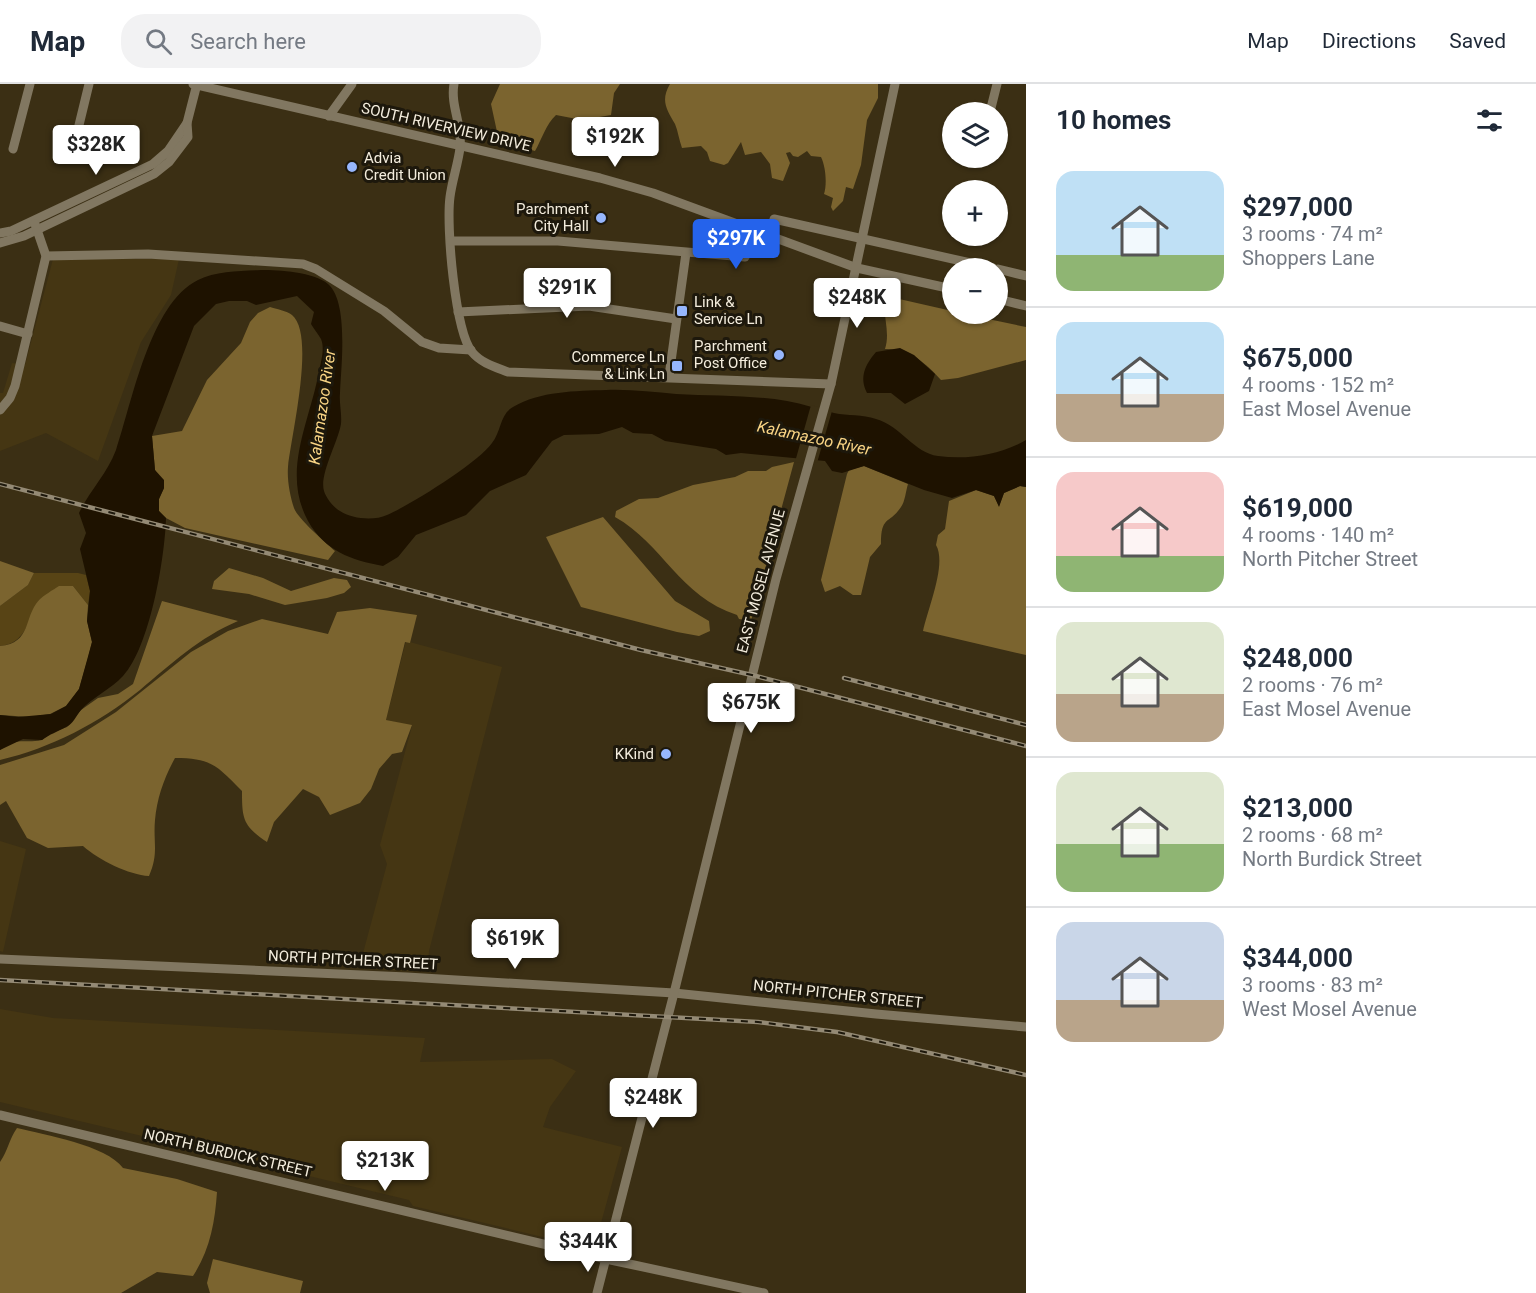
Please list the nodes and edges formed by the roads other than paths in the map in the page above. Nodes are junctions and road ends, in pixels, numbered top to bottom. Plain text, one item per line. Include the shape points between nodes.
1 (30, 84) edge
2 (89, 84) edge
3 (195, 84) edge
4 (352, 84) edge
5 (454, 84) edge
6 (895, 84) edge
7 (997, 84) edge
8 (992, 102) edge
9 (329, 116) junction
10 (461, 146) junction
11 (13, 149) dead end
12 (72, 158) dead end
13 (774, 219) dead end
14 (35, 225) junction
15 (757, 232) junction
16 (0, 233) edge
17 (862, 239) junction
18 (450, 241) junction
19 (0, 243) edge
20 (686, 252) junction
21 (46, 256) junction
22 (946, 258) edge
23 (857, 268) junction
24 (1008, 272) edge
25 (1026, 276) edge
26 (942, 287) edge
27 (1008, 302) edge
28 (1026, 306) edge
29 (458, 312) junction
30 (676, 319) junction
31 (0, 327) edge
32 (28, 334) junction
33 (471, 350) junction
34 (669, 376) junction
35 (831, 384) junction
36 (0, 410) edge
37 (0, 959) edge
38 (674, 993) junction
39 (1026, 1027) edge
40 (0, 1115) edge
41 (606, 1259) junction
42 (597, 1293) edge
43 (764, 1293) edge

1 - 11 street
2 - 12 street
3 - 9 street, SOUTH RIVERVIEW DRIVE
3 - 14 street via 187,123 168,151 153,164
4 - 9 street
5 - 10 street via 453,108
6 - 17 street, EAST MOSEL AVENUE
7 - 8 street
9 - 10 street, SOUTH RIVERVIEW DRIVE
10 - 15 street, SOUTH RIVERVIEW DRIVE via 635,188
10 - 18 street via 450,195
13 - 17 street
14 - 16 street
14 - 19 street
14 - 21 street
15 - 20 street via 745,257
15 - 23 street, SOUTH RIVERVIEW DRIVE
17 - 22 street
17 - 23 street, EAST MOSEL AVENUE
18 - 20 street via 558,241
18 - 29 street
20 - 30 street
21 - 32 street
21 - 33 street via 148,254 303,264 384,311 422,342 439,348
23 - 26 street, SOUTH RIVERVIEW DRIVE
23 - 35 street, EAST MOSEL AVENUE
24 - 25 street
27 - 28 street
29 - 30 street via 589,306
29 - 33 street
30 - 34 street
31 - 32 street
32 - 36 street via 10,398
33 - 34 street via 489,365 508,372
34 - 35 street
35 - 38 street, EAST MOSEL AVENUE via 776,579
37 - 38 street, NORTH PITCHER STREET
38 - 39 street, NORTH PITCHER STREET
38 - 41 street, EAST MOSEL AVENUE
40 - 41 street, NORTH BURDICK STREET
41 - 42 street, EAST MOSEL AVENUE
41 - 43 street, NORTH BURDICK STREET

